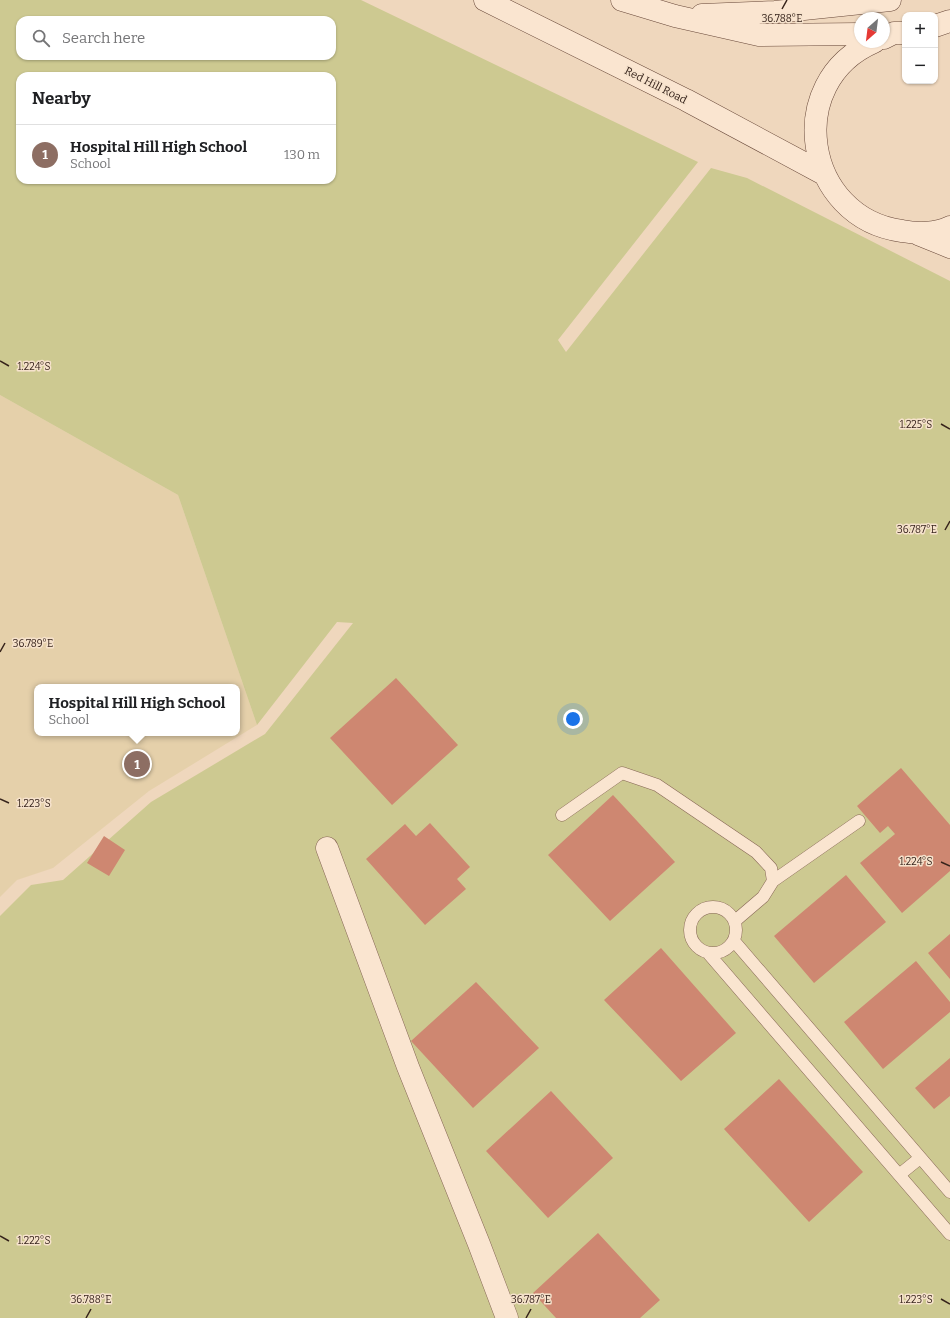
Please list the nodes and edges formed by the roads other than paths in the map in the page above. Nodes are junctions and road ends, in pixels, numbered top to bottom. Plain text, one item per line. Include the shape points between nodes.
1 (485, 0) edge
2 (622, 0) edge
3 (890, 0) edge
4 (675, 16) junction
5 (950, 21) edge
6 (938, 25) edge
7 (854, 34) edge
8 (938, 35) edge
9 (950, 38) edge
10 (864, 48) edge
11 (824, 174) junction
12 (950, 227) edge
13 (917, 233) junction
14 (950, 247) edge
15 (562, 815) dead end
16 (859, 821) dead end
17 (327, 848) dead end
18 (773, 881) junction
19 (735, 921) junction
20 (734, 941) junction
21 (708, 953) junction
22 (920, 1158) junction
23 (899, 1175) junction
24 (950, 1192) edge
25 (950, 1234) edge
26 (507, 1318) edge

1 - 11 main road, Red Hill Road via 686,100
2 - 4 main road
3 - 4 main road via 775,12
4 - 7 main road via 759,35
5 - 6 main road
8 - 9 main road
10 - 11 main road via 844,60 826,85 816,114 815,145
11 - 13 main road via 839,198 861,218 888,230
12 - 13 main road
13 - 14 main road
15 - 18 lane via 622,773 657,785 756,852 771,868
16 - 18 lane
17 - 26 main road via 408,1067
18 - 19 lane via 763,897
19 - 20 lane via 737,935
19 - 21 lane via 726,910 712,907 705,908 694,917 690,924 692,938 695,945
20 - 21 lane via 723,952
20 - 22 lane
21 - 23 lane
22 - 23 lane
22 - 24 lane
23 - 25 lane

